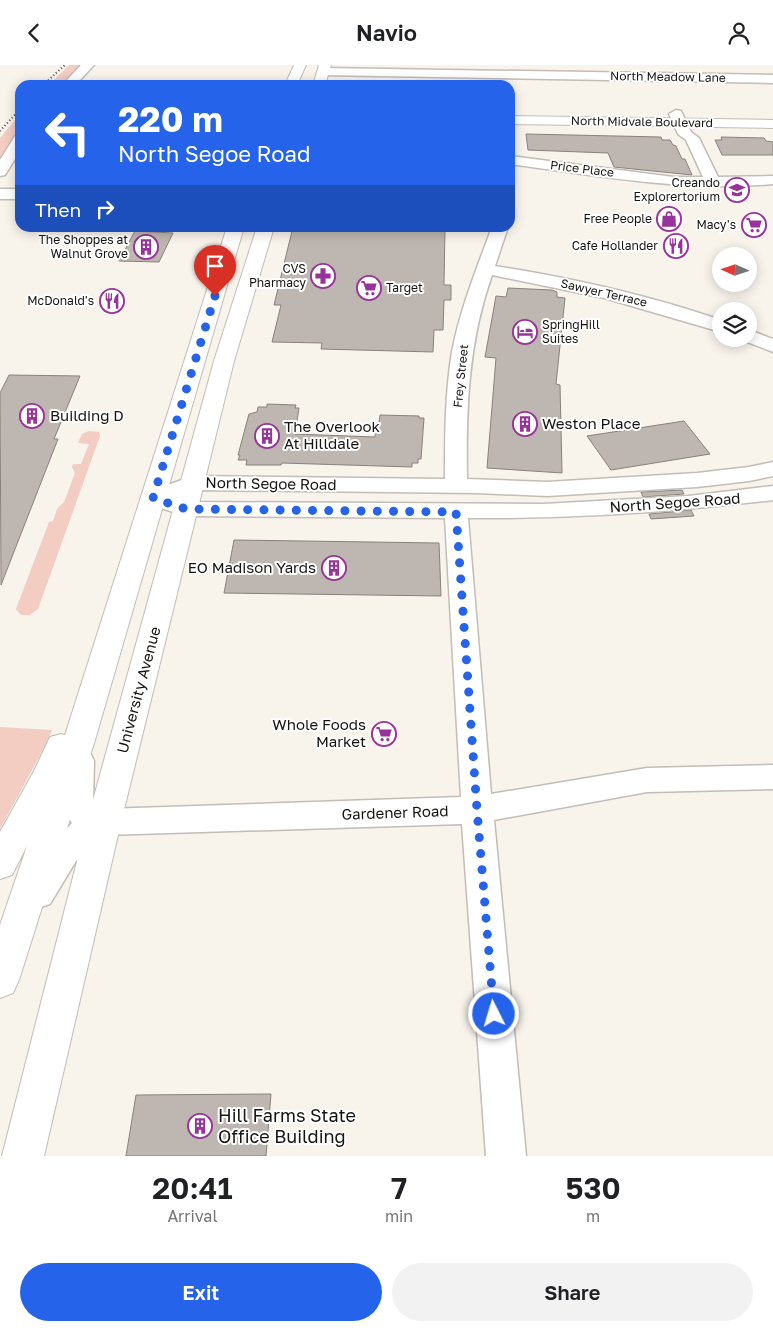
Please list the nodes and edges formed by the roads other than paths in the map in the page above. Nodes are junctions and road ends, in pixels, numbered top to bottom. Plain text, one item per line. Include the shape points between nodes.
1 (88, 65) edge
2 (300, 65) edge
3 (312, 65) edge
4 (604, 65) edge
5 (324, 69) edge
6 (611, 77) junction
7 (773, 79) edge
8 (73, 80) edge
9 (293, 80) edge
10 (306, 80) edge
11 (515, 111) edge
12 (773, 116) edge
13 (685, 119) junction
14 (515, 120) edge
15 (773, 124) edge
16 (15, 150) edge
17 (515, 161) edge
18 (0, 172) edge
19 (773, 180) edge
20 (713, 182) junction
21 (0, 194) edge
22 (15, 194) edge
23 (234, 232) edge
24 (264, 232) edge
25 (498, 232) edge
26 (484, 269) junction
27 (712, 323) edge
28 (757, 339) edge
29 (773, 346) edge
30 (773, 469) edge
31 (750, 474) junction
32 (193, 483) junction
33 (770, 495) edge
34 (153, 498) junction
35 (456, 499) junction
36 (186, 509) junction
37 (134, 561) junction
38 (78, 740) junction
39 (773, 777) edge
40 (477, 810) junction
41 (104, 822) junction
42 (0, 864) edge
43 (14, 934) junction
44 (0, 980) edge
45 (23, 1156) edge
46 (506, 1156) edge

1 - 8 street
2 - 9 main road
3 - 10 main road
4 - 6 street
5 - 6 street, North Meadow Lane
6 - 7 street, North Meadow Lane
11 - 13 main road, North Midvale Boulevard
12 - 13 main road, North Midvale Boulevard
13 - 14 main road, North Midvale Boulevard
13 - 15 main road, North Midvale Boulevard
13 - 20 street via 685,134 692,138
16 - 18 street
17 - 20 street, Price Place via 664,180
19 - 20 street, Price Place
21 - 22 street
23 - 34 main road
24 - 32 main road, University Avenue via 232,333
25 - 26 street, Frey Street
26 - 27 street, Sawyer Terrace via 611,293
26 - 35 street, Frey Street via 462,352 456,430
28 - 29 street
30 - 31 street, North Segoe Road
31 - 33 street
31 - 35 street, North Segoe Road
32 - 34 street, North Segoe Road
32 - 35 street, North Segoe Road
32 - 36 main road, University Avenue
33 - 35 street, North Segoe Road via 543,511
34 - 36 street, North Segoe Road
34 - 37 main road
35 - 36 street, North Segoe Road via 286,509
35 - 40 street, Frey Street
36 - 41 main road, University Avenue
37 - 38 main road
37 - 42 main road via 65,737
38 - 41 street via 77,808 86,818
38 - 43 main road
39 - 40 street, Gardener Road via 647,780
40 - 41 street, Gardener Road
40 - 46 street, Frey Street
41 - 43 street via 86,829 67,848 46,877
41 - 45 main road, University Avenue
43 - 44 main road

